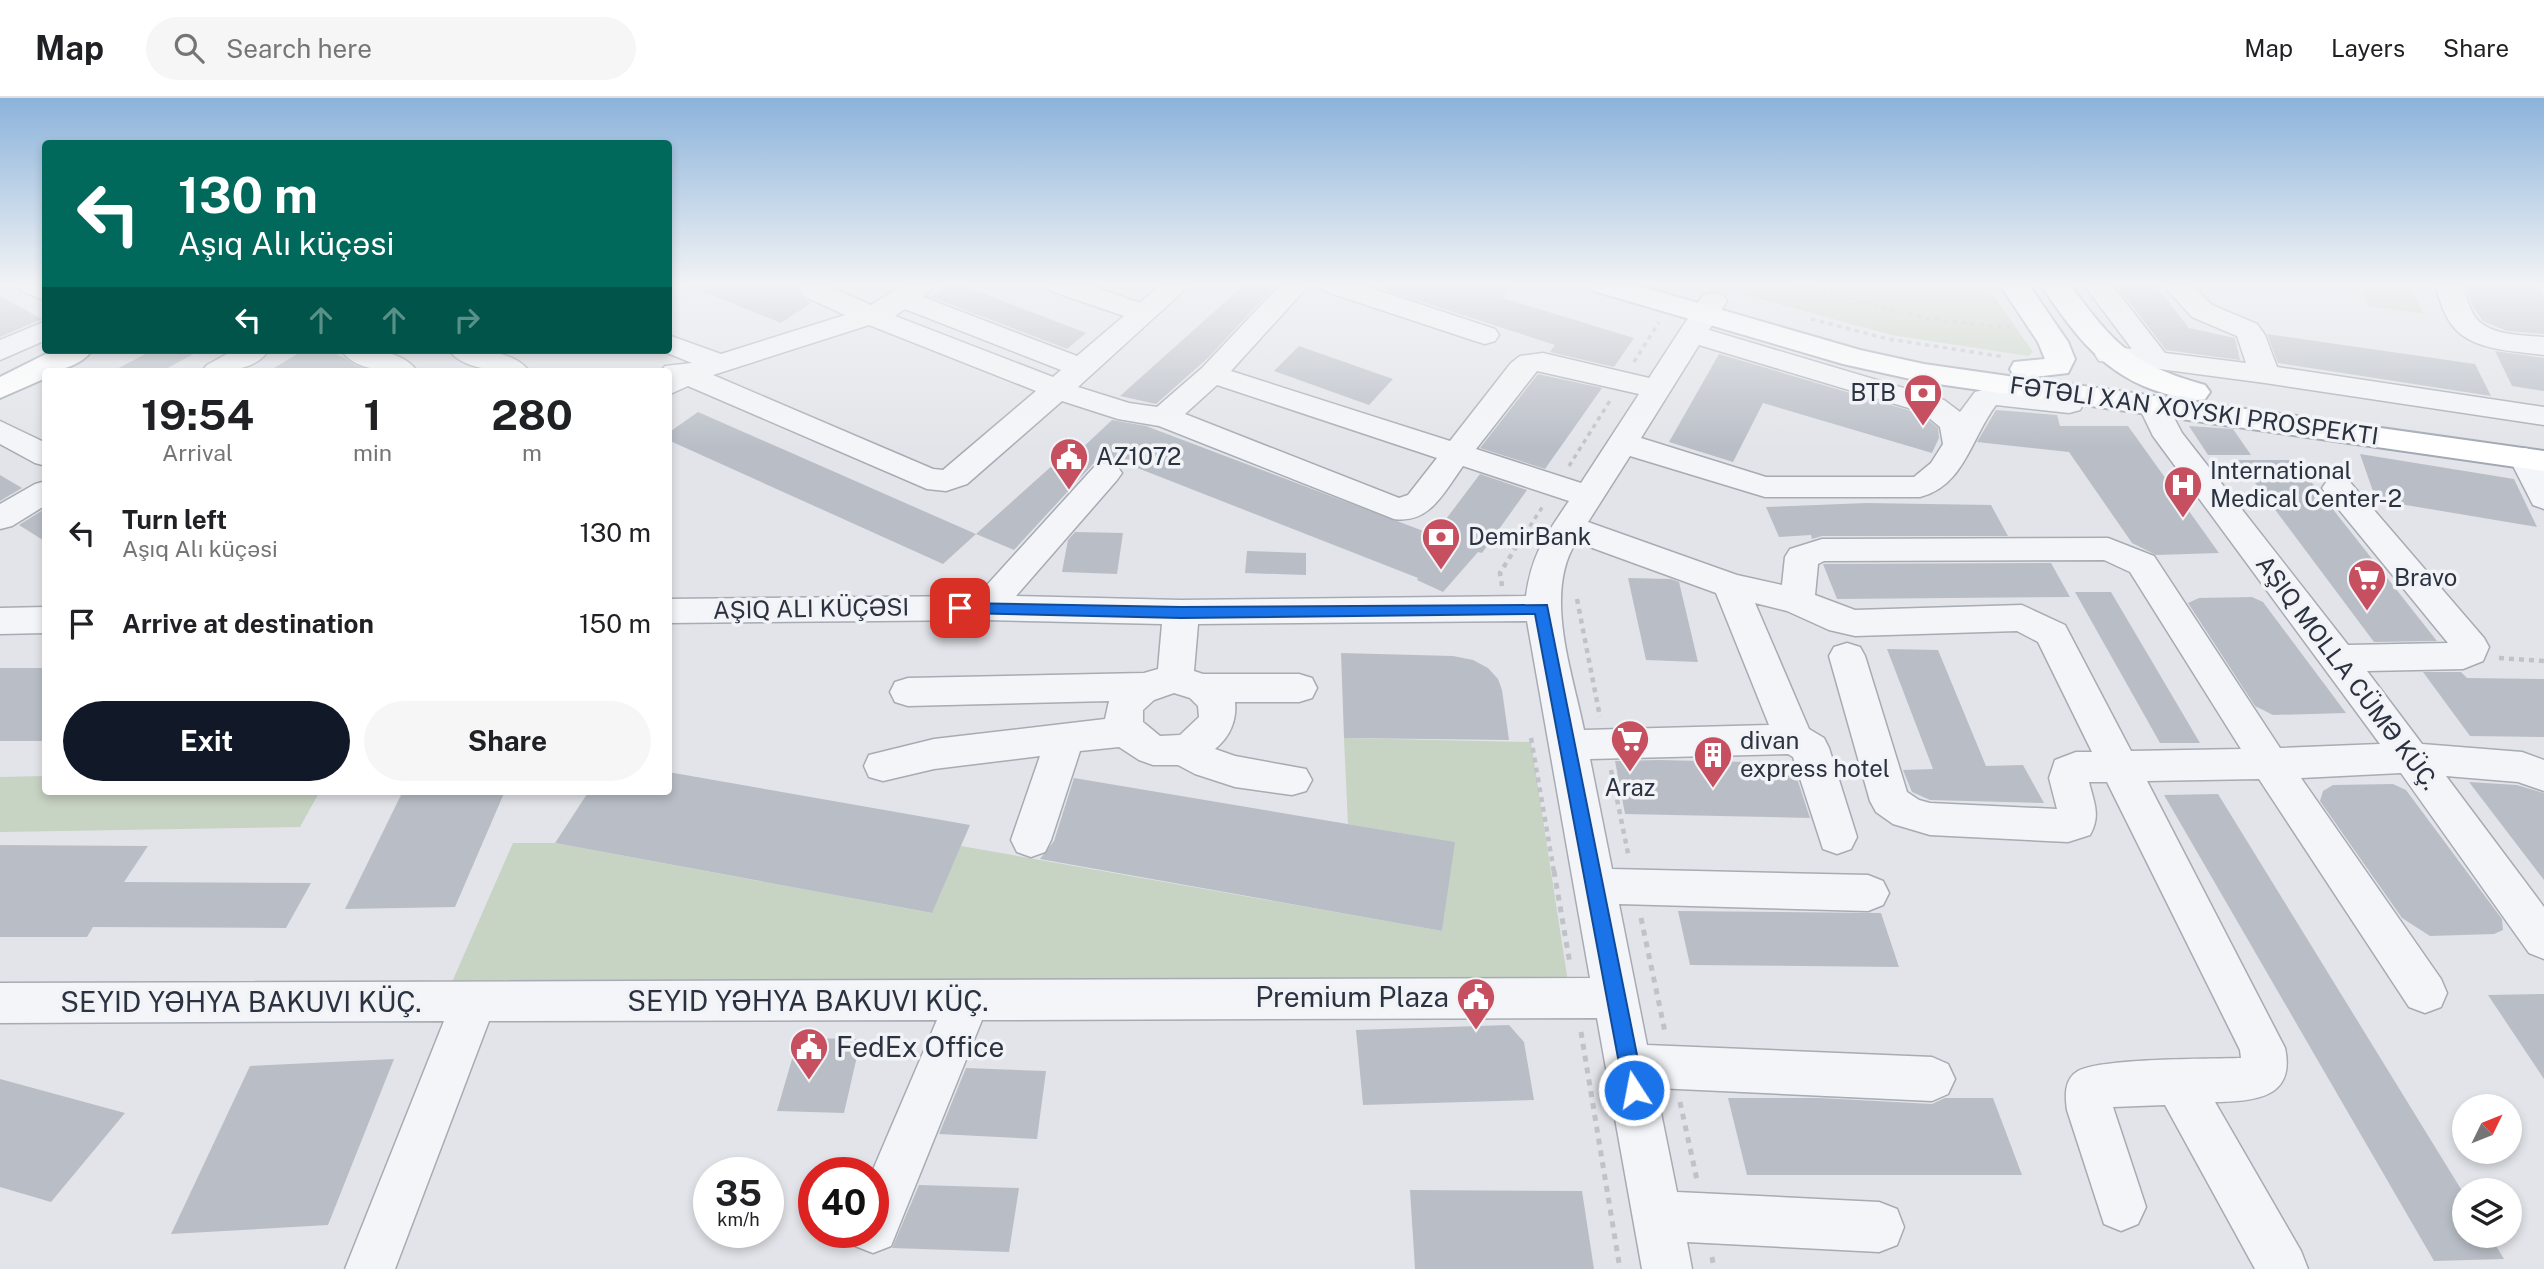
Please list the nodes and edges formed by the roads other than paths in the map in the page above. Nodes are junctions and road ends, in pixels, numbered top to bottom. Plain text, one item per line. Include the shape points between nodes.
1 (34, 340) edge
2 (796, 340) edge
3 (931, 340) edge
4 (1018, 340) edge
5 (1115, 340) edge
6 (1244, 340) edge
7 (1688, 340) edge
8 (1763, 340) edge
9 (1789, 340) edge
10 (1840, 340) edge
11 (2097, 340) edge
12 (2140, 340) edge
13 (2253, 340) edge
14 (2501, 340) edge
15 (2053, 342) joint
16 (672, 345) edge
17 (2544, 346) edge
18 (2103, 348) junction
19 (69, 354) edge
20 (248, 354) edge
21 (364, 354) edge
22 (470, 354) edge
23 (15, 356) edge
24 (2155, 359) junction
25 (2018, 363) junction
26 (721, 364) junction
27 (222, 368) edge
28 (395, 368) edge
29 (496, 368) edge
30 (1081, 368) junction
31 (1212, 374) junction
32 (2265, 374) junction
33 (672, 377) edge
34 (0, 388) edge
35 (1057, 388) junction
36 (1656, 389) junction
37 (2196, 393) junction
38 (2069, 394) junction
39 (2154, 405) junction
40 (2544, 416) edge
41 (1164, 417) junction
42 (0, 431) edge
43 (1622, 443) junction
44 (1958, 444) junction
45 (1456, 451) junction
46 (42, 454) edge
47 (2538, 455) edge
48 (1106, 473) dead end
49 (2338, 488) dead end
50 (42, 493) edge
51 (1588, 496) junction
52 (2544, 498) edge
53 (0, 518) edge
54 (1567, 527) junction
55 (1730, 585) junction
56 (1797, 601) junction
57 (986, 608) junction
58 (1542, 608) junction
59 (672, 611) edge
60 (1181, 612) junction
61 (42, 620) edge
62 (0, 621) edge
63 (1847, 656) dead end
64 (2338, 658) junction
65 (1174, 684) junction
66 (1299, 688) dead end
67 (908, 692) dead end
68 (1128, 731) junction
69 (1065, 739) junction
70 (1794, 739) junction
71 (1587, 745) junction
72 (1184, 749) junction
73 (2411, 758) junction
74 (2270, 764) junction
75 (883, 766) dead end
76 (2121, 766) junction
77 (2544, 776) edge
78 (1292, 780) dead end
79 (1837, 838) dead end
80 (1031, 840) dead end
81 (1615, 887) junction
82 (1868, 893) dead end
83 (2544, 940) edge
84 (2424, 993) dead end
85 (1616, 998) junction
86 (968, 1000) junction
87 (474, 1002) junction
88 (0, 1003) edge
89 (1651, 1066) junction
90 (1932, 1079) dead end
91 (2177, 1081) junction
92 (889, 1190) edge
93 (2120, 1207) dead end
94 (1681, 1216) junction
95 (1879, 1227) dead end
96 (370, 1269) edge
97 (1667, 1269) edge
98 (2283, 1269) edge

1 - 23 street
2 - 26 street
3 - 35 street
4 - 30 street
5 - 30 street
6 - 31 street
7 - 36 street
8 - 44 street via 1933,406 1955,423
9 - 38 main road, FƏTƏLI XAN XOYSKI PROSPEKTI via 1882,365
10 - 25 main road, FƏTƏLI XAN XOYSKI PROSPEKTI
11 - 18 main road
12 - 24 street
13 - 32 street
14 - 17 street
15 - 18 main road
15 - 25 main road via 2060,359 2057,367
16 - 26 street
18 - 24 street
18 - 37 main road via 2145,377
19 - 34 main road
20 - 27 street
21 - 28 street
22 - 29 street
24 - 32 street
25 - 37 main road, FƏTƏLI XAN XOYSKI PROSPEKTI
26 - 33 street
30 - 35 street
31 - 41 street
31 - 45 street
32 - 40 street
33 - 35 street via 927,479 946,481
35 - 41 street via 1145,417
36 - 43 street
36 - 45 street via 1530,362
37 - 47 main road, FƏTƏLI XAN XOYSKI PROSPEKTI
38 - 39 main road, FƏTƏLI XAN XOYSKI PROSPEKTI
38 - 44 street via 2069,404 2062,405 1986,398
39 - 47 main road, FƏTƏLI XAN XOYSKI PROSPEKTI
39 - 64 street via 2168,436
41 - 45 street via 1408,510 1419,503
42 - 46 street
43 - 44 street via 1777,489 1920,487 1930,483
43 - 51 street
45 - 51 street
47 - 52 lane
48 - 57 street
49 - 64 street via 2471,647 2463,656
50 - 53 street
51 - 54 street
54 - 55 street
54 - 58 street via 1547,567
55 - 56 street
55 - 70 street
56 - 74 street via 1802,557 1822,550 2108,549 2142,564
56 - 76 street via 1855,623 2022,618 2037,624 2052,634
57 - 59 street
57 - 60 street
58 - 60 street
58 - 71 street
60 - 65 street
61 - 62 street
63 - 76 street via 1890,801 1907,813 1930,819 2068,826 2076,824 2078,817 2069,771 2076,766
64 - 73 street
65 - 66 street
65 - 67 street
65 - 68 street via 1132,695 1123,719
65 - 72 street via 1213,698 1218,709 1210,733
68 - 69 street
68 - 72 street via 1151,748
69 - 75 street via 934,754
69 - 80 street
70 - 71 street
70 - 79 street via 1810,748
71 - 81 street
72 - 78 street via 1220,769
73 - 74 street
73 - 77 street via 2522,767
73 - 83 street
74 - 76 street
74 - 84 street
76 - 91 street via 2262,1048 2266,1067 2252,1079
81 - 82 street
81 - 85 street
85 - 86 street, SEYID YƏHYA BAKUVI KÜÇ.
85 - 89 street
86 - 87 street, SEYID YƏHYA BAKUVI KÜÇ.
86 - 92 street
87 - 88 street, SEYID YƏHYA BAKUVI KÜÇ.
87 - 96 street
89 - 90 street
89 - 94 street
91 - 93 street via 2095,1086 2088,1092
91 - 98 street
94 - 95 street
94 - 97 street

